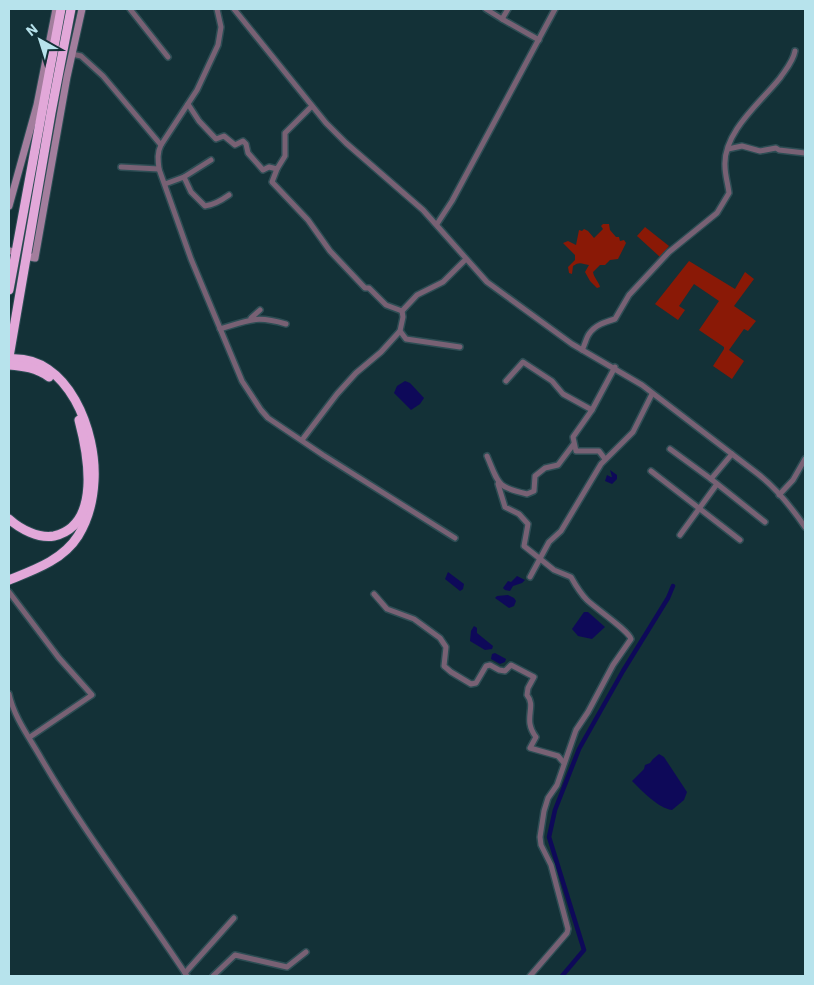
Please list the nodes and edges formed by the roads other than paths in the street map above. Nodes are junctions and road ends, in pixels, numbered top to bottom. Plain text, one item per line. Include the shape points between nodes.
1 (56, 9) edge
2 (61, 9) edge
3 (71, 9) edge
4 (82, 9) edge
5 (130, 9) edge
6 (217, 9) edge
7 (234, 9) edge
8 (486, 9) edge
9 (508, 9) edge
10 (555, 9) edge
11 (502, 19) junction
12 (539, 40) junction
13 (795, 51) dead end
14 (72, 54) junction
15 (168, 57) dead end
16 (188, 104) junction
17 (312, 106) junction
18 (160, 145) junction
19 (728, 149) junction
20 (805, 154) edge
21 (211, 160) dead end
22 (121, 166) dead end
23 (159, 169) junction
24 (277, 169) junction
25 (184, 176) junction
26 (165, 184) junction
27 (229, 195) dead end
28 (9, 206) edge
29 (437, 224) junction
30 (30, 257) dead end
31 (466, 259) junction
32 (10, 281) edge
33 (9, 290) edge
34 (260, 310) dead end
35 (402, 311) junction
36 (248, 320) junction
37 (286, 324) dead end
38 (220, 329) junction
39 (400, 331) junction
40 (460, 347) dead end
41 (582, 350) junction
42 (9, 358) edge
43 (9, 366) edge
44 (615, 368) junction
45 (506, 381) dead end
46 (652, 394) junction
47 (592, 410) junction
48 (302, 440) junction
49 (574, 445) junction
50 (670, 449) dead end
51 (732, 454) junction
52 (487, 456) dead end
53 (805, 458) edge
54 (606, 459) junction
55 (651, 471) dead end
56 (711, 479) junction
57 (498, 484) junction
58 (718, 484) junction
59 (780, 494) junction
60 (699, 509) junction
61 (9, 519) edge
62 (765, 522) dead end
63 (805, 528) edge
64 (680, 535) dead end
65 (455, 538) dead end
66 (740, 540) dead end
67 (539, 558) junction
68 (530, 576) dead end
69 (9, 580) edge
70 (9, 592) edge
71 (374, 594) dead end
72 (9, 694) edge
73 (30, 737) junction
74 (564, 763) junction
75 (234, 918) dead end
76 (306, 952) dead end
77 (186, 975) edge
78 (213, 976) edge
79 (530, 976) edge

1 - 28 main road via 37,105
2 - 32 highway
3 - 42 highway
4 - 14 main road
5 - 15 street
6 - 16 street via 221,27 218,45
7 - 17 street
8 - 11 street
9 - 11 street
10 - 12 street
11 - 12 street
12 - 29 street
13 - 19 street via 794,58 777,81 744,119
14 - 18 street via 81,56 103,76
14 - 30 main road via 35,258
16 - 18 street
16 - 24 street via 199,122 216,138 224,136 235,146 243,141 248,153 263,170 269,167
17 - 24 street via 285,133 285,156
17 - 29 street via 346,143
18 - 23 street
19 - 20 street via 742,146 760,151 776,148
19 - 41 street via 724,164 729,193 717,213 669,252 629,295 615,319 600,324 588,334
21 - 25 street
22 - 23 street
23 - 26 street
24 - 35 street via 272,182 308,220 330,251 365,288 369,288 386,305
25 - 26 street
25 - 27 street via 191,192 205,206
26 - 38 street
29 - 31 street
31 - 35 street via 443,282 417,295
31 - 41 street via 501,293
32 - 33 highway
34 - 36 street
35 - 39 street via 404,317
36 - 37 street via 268,319
36 - 38 street
38 - 48 street via 242,381 261,410
39 - 40 street via 406,339
39 - 48 street via 337,394
41 - 44 street
42 - 69 highway via 37,363 60,380 78,405 94,457 91,503 86,522 77,537 51,562
43 - 61 highway via 35,369 46,375 69,399 84,442 88,476 85,505 78,520 67,531 49,537 39,535
44 - 46 street
44 - 47 street
45 - 47 street via 523,362 552,381 563,394
46 - 51 street
46 - 54 street via 633,432
47 - 49 street via 573,437
48 - 65 street
49 - 54 street via 576,451 599,451
49 - 57 street via 558,465 545,468 535,476 534,490 527,494
50 - 56 street
51 - 56 street
51 - 59 street
52 - 57 street
53 - 59 street via 793,480
54 - 67 street via 561,531
55 - 60 street
56 - 58 street
57 - 67 street via 505,507 519,514 528,524 524,546
58 - 60 street
58 - 62 street
59 - 63 street
60 - 64 street
60 - 66 street
67 - 68 street
67 - 74 street via 554,570 571,577 586,600 625,630 631,639 576,730
70 - 73 street via 92,695
71 - 74 street via 387,609 414,619 440,638 446,647 444,666 464,681 476,683 486,666 490,665 506,671 511,665 534,677 527,695 532,705 528,724 536,737 530,748 558,756
72 - 73 street via 15,714
73 - 77 street via 86,830
74 - 79 street via 557,785 548,798 540,837 568,929
75 - 77 street
76 - 78 street via 287,967 235,955

